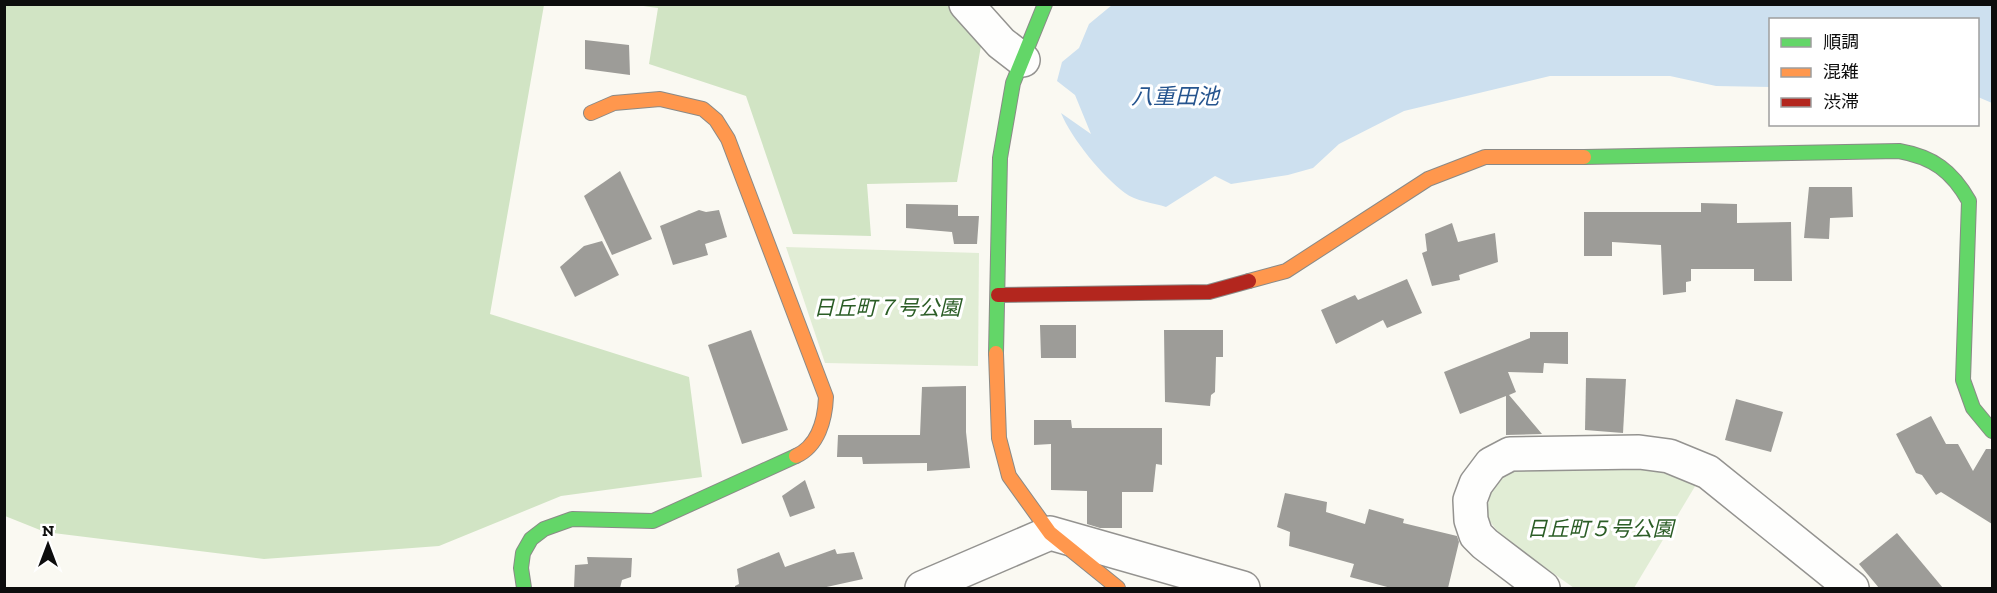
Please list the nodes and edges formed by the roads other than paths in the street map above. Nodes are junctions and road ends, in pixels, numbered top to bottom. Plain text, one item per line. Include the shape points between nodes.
1 (966, 4) edge
2 (1045, 4) edge
3 (1023, 60) junction
4 (591, 113) dead end
5 (998, 295) junction
6 (1992, 430) edge
7 (1050, 533) junction
8 (524, 588) edge
9 (922, 588) edge
10 (1118, 588) edge
11 (1243, 588) edge
12 (1543, 588) edge
13 (1852, 588) edge

1 - 3 street via 1001,44
2 - 3 street
3 - 5 street via 1013,83 1000,158
4 - 8 street via 614,103 660,99 703,109 716,120 745,182 826,397 826,410 819,435 802,453 653,521 572,519 544,529 531,539 523,553
5 - 6 street via 1209,292 1287,271 1428,179 1485,157 1915,153 1939,164 1957,179 1969,201 1963,380 1968,401
5 - 7 street via 996,418 1002,456 1009,476
7 - 9 street
7 - 10 street
7 - 11 street
12 - 13 street via 1485,544 1476,535 1471,520 1470,500 1476,484 1491,464 1510,454 1639,452 1669,456 1708,472

